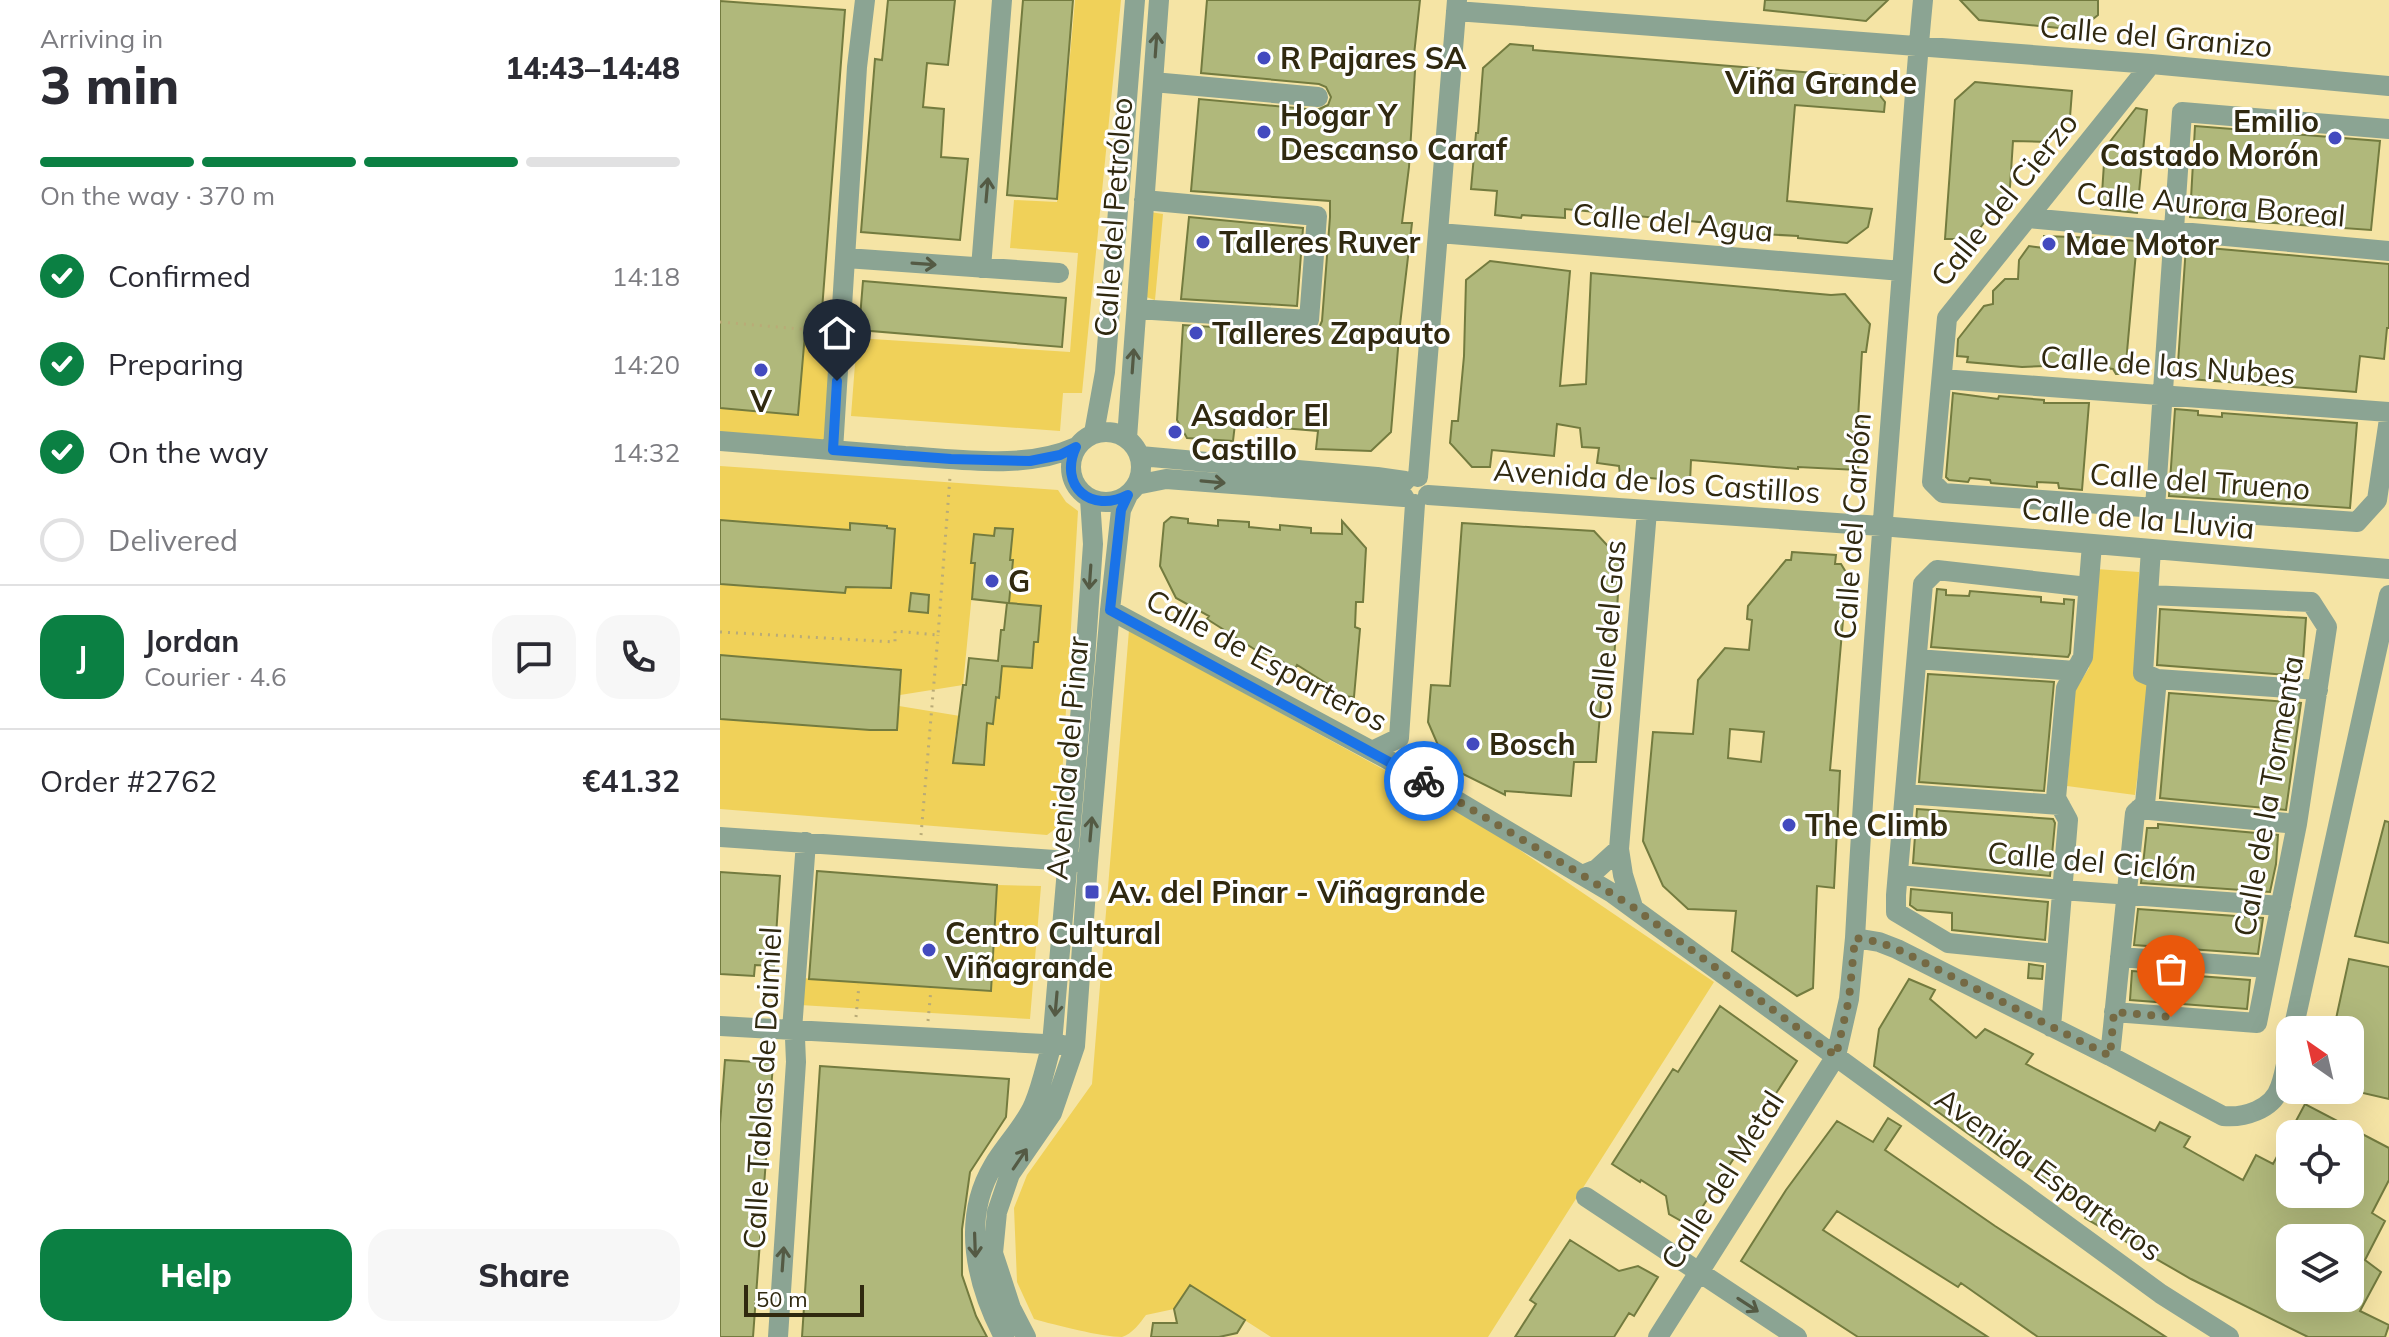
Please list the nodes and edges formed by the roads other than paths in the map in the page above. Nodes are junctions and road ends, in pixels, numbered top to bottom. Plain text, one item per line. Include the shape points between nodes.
1 (865, 0) edge
2 (1002, 0) edge
3 (1135, 0) edge
4 (1159, 0) edge
5 (1923, 0) edge
6 (1456, 6) edge
7 (1918, 46) junction
8 (2151, 64) junction
9 (1153, 82) junction
10 (2389, 86) edge
11 (1318, 97) dead end
12 (2389, 129) edge
13 (1144, 200) junction
14 (2028, 218) junction
15 (2174, 231) junction
16 (1439, 233) junction
17 (2389, 251) edge
18 (846, 258) junction
19 (981, 268) junction
20 (1902, 271) junction
21 (1059, 273) dead end
22 (1137, 309) junction
23 (1942, 379) junction
24 (2163, 395) junction
25 (2389, 412) edge
26 (2389, 419) edge
27 (1094, 433) junction
28 (1127, 438) junction
29 (720, 441) edge
30 (1076, 447) junction
31 (833, 450) junction
32 (1140, 456) junction
33 (1030, 461) junction
34 (1073, 482) junction
35 (1932, 482) joint
36 (1132, 490) junction
37 (1414, 491) junction
38 (1090, 499) junction
39 (2155, 508) junction
40 (1647, 511) junction
41 (1881, 526) junction
42 (2092, 544) junction
43 (2151, 549) junction
44 (2389, 569) edge
45 (2088, 587) junction
46 (2148, 595) junction
47 (2389, 595) edge
48 (1110, 610) junction
49 (1917, 659) junction
50 (2075, 671) junction
51 (2157, 679) junction
52 (2318, 690) junction
53 (1399, 738) junction
54 (1379, 754) junction
55 (1412, 774) junction
56 (1905, 794) junction
57 (2060, 805) junction
58 (2139, 809) junction
59 (2297, 824) junction
60 (720, 837) edge
61 (806, 842) junction
62 (1619, 849) junction
63 (1078, 862) junction
64 (1582, 875) junction
65 (1898, 875) junction
66 (2062, 890) junction
67 (2127, 894) junction
68 (2281, 906) junction
69 (1633, 907) junction
70 (1855, 938) junction
71 (2057, 954) junction
72 (2120, 957) junction
73 (2268, 968) junction
74 (2114, 1012) junction
75 (2296, 1016) edge
76 (720, 1026) edge
77 (2051, 1027) junction
78 (792, 1030) junction
79 (1052, 1044) junction
80 (1075, 1046) junction
81 (1836, 1056) junction
82 (2110, 1056) junction
83 (2276, 1095) edge
84 (1586, 1197) dead end
85 (1699, 1272) junction
86 (1011, 1308) junction
87 (778, 1337) edge
88 (1004, 1337) edge
89 (1026, 1337) edge
90 (1042, 1337) edge
91 (1658, 1337) edge
92 (1797, 1337) edge
93 (2229, 1337) edge

1 - 18 street
19 -> 2 street
3 - 27 street, Calle del Petróleo via 1105,372
9 -> 4 street, Calle del Petróleo
5 - 7 street, Calle del Carbón
6 - 7 street, Calle del Granizo
6 - 16 street
7 - 8 street, Calle del Granizo
7 - 20 street, Calle del Carbón
8 - 10 street, Calle del Granizo
8 - 14 street, Calle del Cierzo
9 - 11 street
9 - 13 street, Calle del Petróleo
12 - 15 street via 2182,112
13 - 22 street, Calle del Petróleo
13 - 22 street via 1317,216 1309,320
14 - 15 street, Calle Aurora Boreal
14 - 23 street, Calle del Cierzo via 1947,318
15 - 17 street, Calle Aurora Boreal
15 - 24 street
16 - 20 street, Calle del Agua
16 - 37 street
18 -> 19 street
18 - 31 street
19 - 21 street
20 - 41 street, Calle del Carbón
28 -> 22 street, Calle del Petróleo
23 - 24 street, Calle de las Nubes
23 - 35 street, Calle del Cierzo
24 - 25 street, Calle de las Nubes
24 - 39 street
26 - 39 street, Calle del Trueno via 2377,500 2357,522
27 - 28 street
27 - 30 street
28 - 32 street
29 - 31 street
30 - 33 street
30 - 34 street via 1070,469
31 - 33 street
32 - 36 street via 1141,471
32 - 37 street, Avenida de los Castillos via 1377,477
33 - 34 street
34 - 38 street
35 - 39 street, Calle del Trueno via 1943,493
36 -> 37 street, Avenida de los Castillos via 1166,479
36 - 38 street via 1116,501
36 - 48 street, Avenida del Pinar via 1121,510
37 - 40 street, Avenida de los Castillos
37 - 53 street
38 -> 63 street, Avenida del Pinar
40 - 41 street, Avenida de los Castillos
40 - 62 street, Calle del Gas
41 - 42 street, Calle de la Lluvia
41 - 70 street, Calle del Carbón
42 - 43 street, Calle de la Lluvia
42 - 45 street
43 - 44 street, Calle de la Lluvia
43 - 46 street
45 - 49 street via 1937,570 1923,584
45 - 50 street via 2083,657
46 - 51 street via 2143,673
46 - 52 street, Calle de la Tormenta via 2311,602 2327,627
47 - 75 street
48 - 54 street, Calle de Esparteros
63 -> 48 street, Avenida del Pinar
49 - 50 street
49 - 56 street
50 - 57 street via 2066,688 2056,798
51 - 52 street
51 - 58 street via 2145,804
52 - 59 street, Calle de la Tormenta
53 - 54 street
53 - 55 street
54 - 55 street, Calle de Esparteros
55 - 64 street, Calle de Esparteros
56 - 57 street
56 - 65 street
57 - 66 street via 2068,820
58 - 59 street
58 - 67 street
59 - 68 street, Calle de la Tormenta
60 - 61 street
61 - 63 street
61 - 78 street, Calle Tablas de Daimiel
62 - 64 street
62 - 69 street, Calle del Gas
63 -> 79 street, Avenida del Pinar
63 - 80 street, Avenida del Pinar
64 - 69 street, Calle de Esparteros
65 - 66 street, Calle del Ciclón
65 - 71 street via 1896,912 1948,943
66 - 67 street, Calle del Ciclón
66 - 71 street
67 - 68 street, Calle del Ciclón
67 - 72 street
68 - 73 street, Calle de la Tormenta
69 - 81 street, Calle de Esparteros
70 - 77 street via 1897,949
70 - 81 street, Calle del Carbón
71 - 77 street
72 - 73 street
72 - 74 street
73 - 74 street, Calle de la Tormenta via 2257,1023
74 - 82 street
76 - 78 street
77 - 82 street
78 - 79 street
87 -> 78 street, Calle Tablas de Daimiel via 796,1062
79 - 80 street
79 -> 88 street, Avenida del Pinar via 1034,1105 992,1167 979,1197 976,1259 981,1286
86 -> 80 street, Avenida del Pinar via 993,1253 997,1212 1010,1174 1052,1113
81 - 85 street, Calle del Metal
81 - 93 street, Avenida Esparteros via 2161,1294
82 - 83 street via 2223,1116 2240,1117
84 - 85 street
85 - 91 street, Calle del Metal
85 -> 92 street
86 - 89 street, Avenida del Pinar
86 - 90 street

